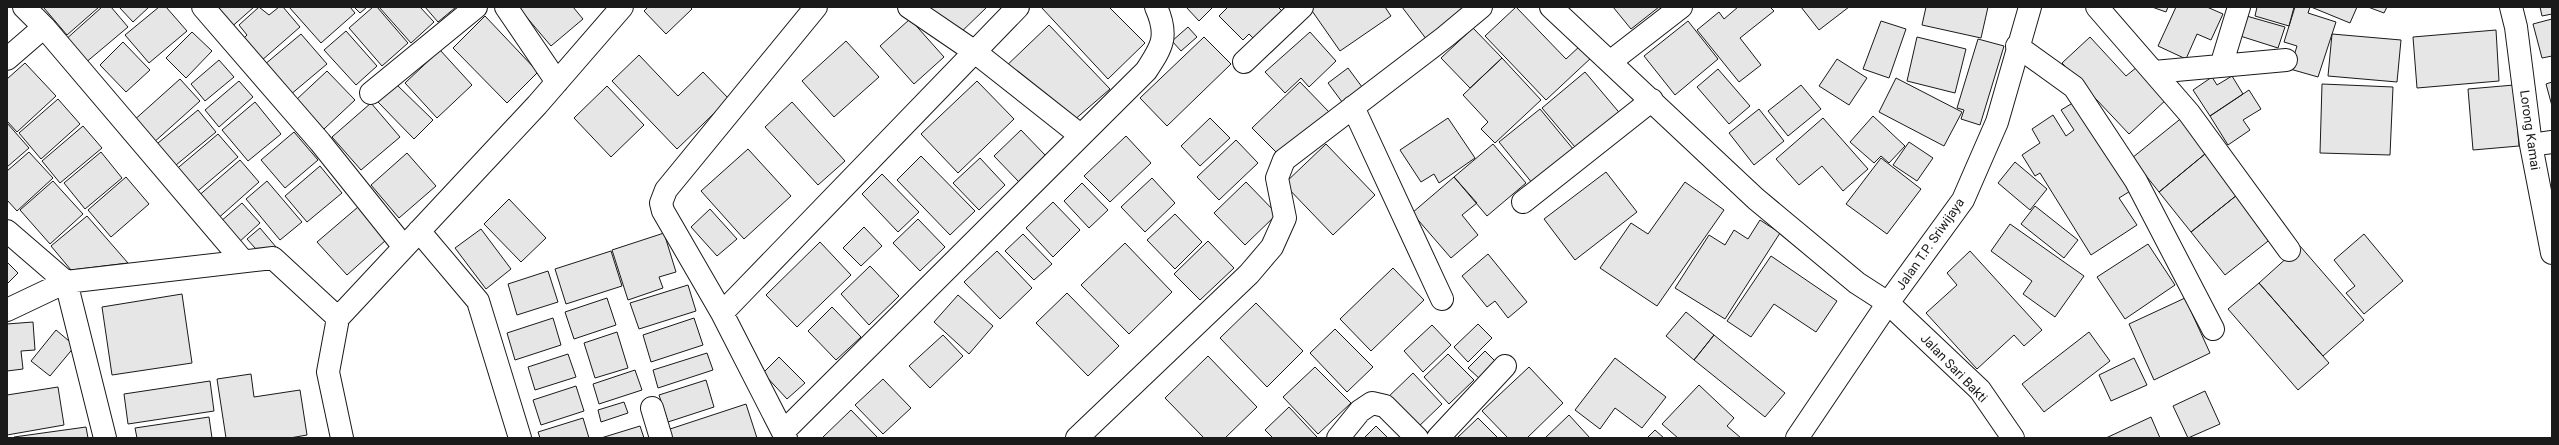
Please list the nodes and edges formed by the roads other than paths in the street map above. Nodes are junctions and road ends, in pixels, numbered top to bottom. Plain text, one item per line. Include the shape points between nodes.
1 (24, 7) edge
2 (203, 7) edge
3 (476, 7) edge
4 (506, 7) edge
5 (622, 7) edge
6 (816, 7) edge
7 (909, 7) edge
8 (1018, 7) edge
9 (1156, 7) edge
10 (1302, 7) edge
11 (1482, 7) edge
12 (1551, 7) edge
13 (1681, 7) edge
14 (2030, 7) edge
15 (2097, 7) edge
16 (2239, 7) edge
17 (2511, 7) edge
18 (44, 27) junction
19 (2017, 46) junction
20 (975, 52) junction
21 (7, 59) edge
22 (2286, 60) dead end
23 (1244, 62) dead end
24 (1610, 62) junction
25 (2220, 66) junction
26 (2154, 72) junction
27 (557, 82) junction
28 (371, 93) dead end
29 (1652, 100) junction
30 (1353, 107) junction
31 (1080, 135) junction
32 (2541, 144) edge
33 (1523, 202) dead end
34 (7, 231) edge
35 (419, 232) junction
36 (404, 247) junction
37 (2289, 250) dead end
38 (2552, 254) edge
39 (243, 261) junction
40 (66, 282) junction
41 (1442, 299) dead end
42 (1888, 303) junction
43 (7, 310) edge
44 (722, 313) junction
45 (338, 318) junction
46 (2213, 329) dead end
47 (1505, 366) dead end
48 (652, 408) dead end
49 (785, 435) edge
50 (105, 438) edge
51 (342, 438) edge
52 (520, 438) edge
53 (661, 438) edge
54 (1077, 438) edge
55 (1338, 438) edge
56 (1417, 438) edge
57 (1438, 438) edge
58 (1797, 438) edge
59 (2013, 438) edge

1 - 18 street
2 - 36 street via 320,142
3 - 28 street
4 - 27 street
5 - 27 street
6 - 44 street via 666,190 661,203 663,211
7 - 20 street
8 - 20 street
9 - 31 street via 1164,32 1158,53 1146,72
10 - 23 street
11 - 30 street
12 - 24 street, Jalan Sari Bakti
13 - 24 street
14 - 19 street, Jalan T.P. Sriwijaya
15 - 26 street
16 - 25 street
17 - 32 street, Lorong Kamai
18 - 21 street
18 - 39 street
19 - 42 street, Jalan T.P. Sriwijaya via 1997,122 1963,200
19 - 46 street via 2074,87 2136,182
20 - 31 street
20 - 44 street
22 - 25 street
24 - 29 street, Jalan Sari Bakti
25 - 26 street
26 - 37 street via 2189,113
27 - 35 street
29 - 33 street
29 - 42 street, Jalan Sari Bakti via 1756,199 1857,283
30 - 41 street
30 - 54 street via 1284,160 1277,178 1285,218 1272,247 1249,274
31 - 49 street
32 - 38 street, Lorong Kamai
34 - 40 street
35 - 36 street
35 - 52 street via 478,301
36 - 45 street
39 - 40 street
39 - 45 street via 273,258
40 - 43 street
40 - 50 street
42 - 58 street, Jalan T.P. Sriwijaya
42 - 59 street, Jalan Sari Bakti via 1980,390
44 - 49 street
45 - 51 street via 328,372
47 - 57 street
48 - 53 street
55 - 56 street via 1360,411 1372,403 1385,406

